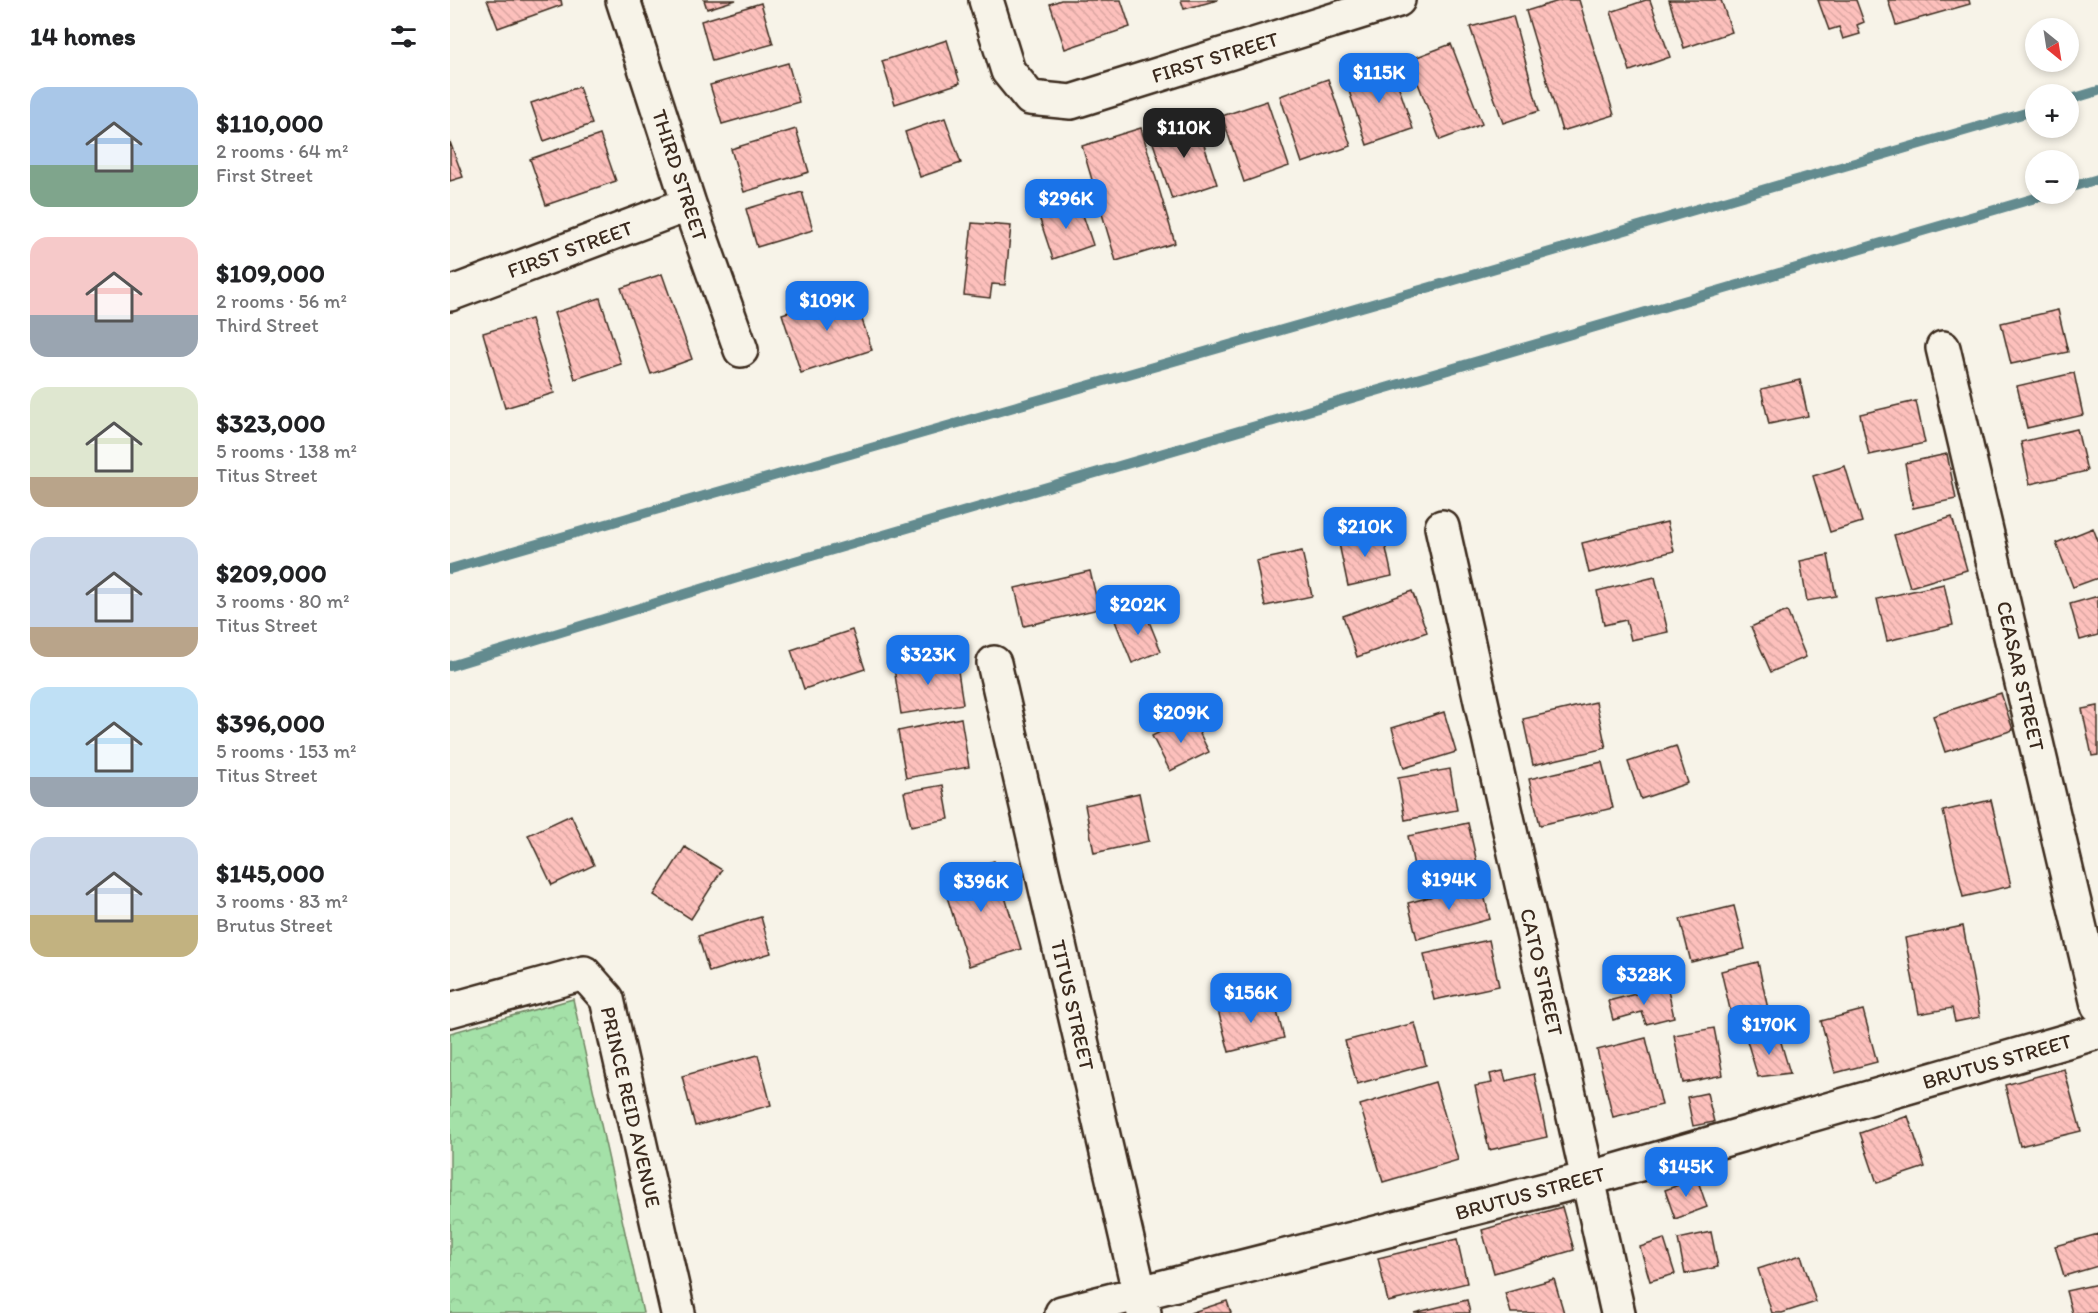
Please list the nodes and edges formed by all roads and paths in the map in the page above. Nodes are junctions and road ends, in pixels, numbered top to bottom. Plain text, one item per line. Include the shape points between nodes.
1 (623, 0) edge
2 (986, 0) edge
3 (1398, 0) edge
4 (689, 204) junction
5 (450, 294) edge
6 (1943, 348) dead end
7 (741, 350) dead end
8 (1442, 526) dead end
9 (994, 663) dead end
10 (2098, 1005) edge
11 (450, 1010) edge
12 (2098, 1032) edge
13 (1588, 1179) junction
14 (1142, 1303) edge
15 (678, 1313) edge
16 (1062, 1313) edge
17 (1618, 1313) edge

1 - 4 street, THIRD STREET
2 - 3 street, FIRST STREET via 1008,71 1030,98 1071,102
4 - 5 street, FIRST STREET
4 - 7 street, THIRD STREET
6 - 10 street, CEASAR STREET
8 - 13 street, CATO STREET
9 - 14 street, TITUS STREET
11 - 15 street, PRINCE REID AVENUE via 584,973 607,999
12 - 13 street, BRUTUS STREET
13 - 14 street, BRUTUS STREET
13 - 17 street, CATO STREET
14 - 16 street, BRUTUS STREET

